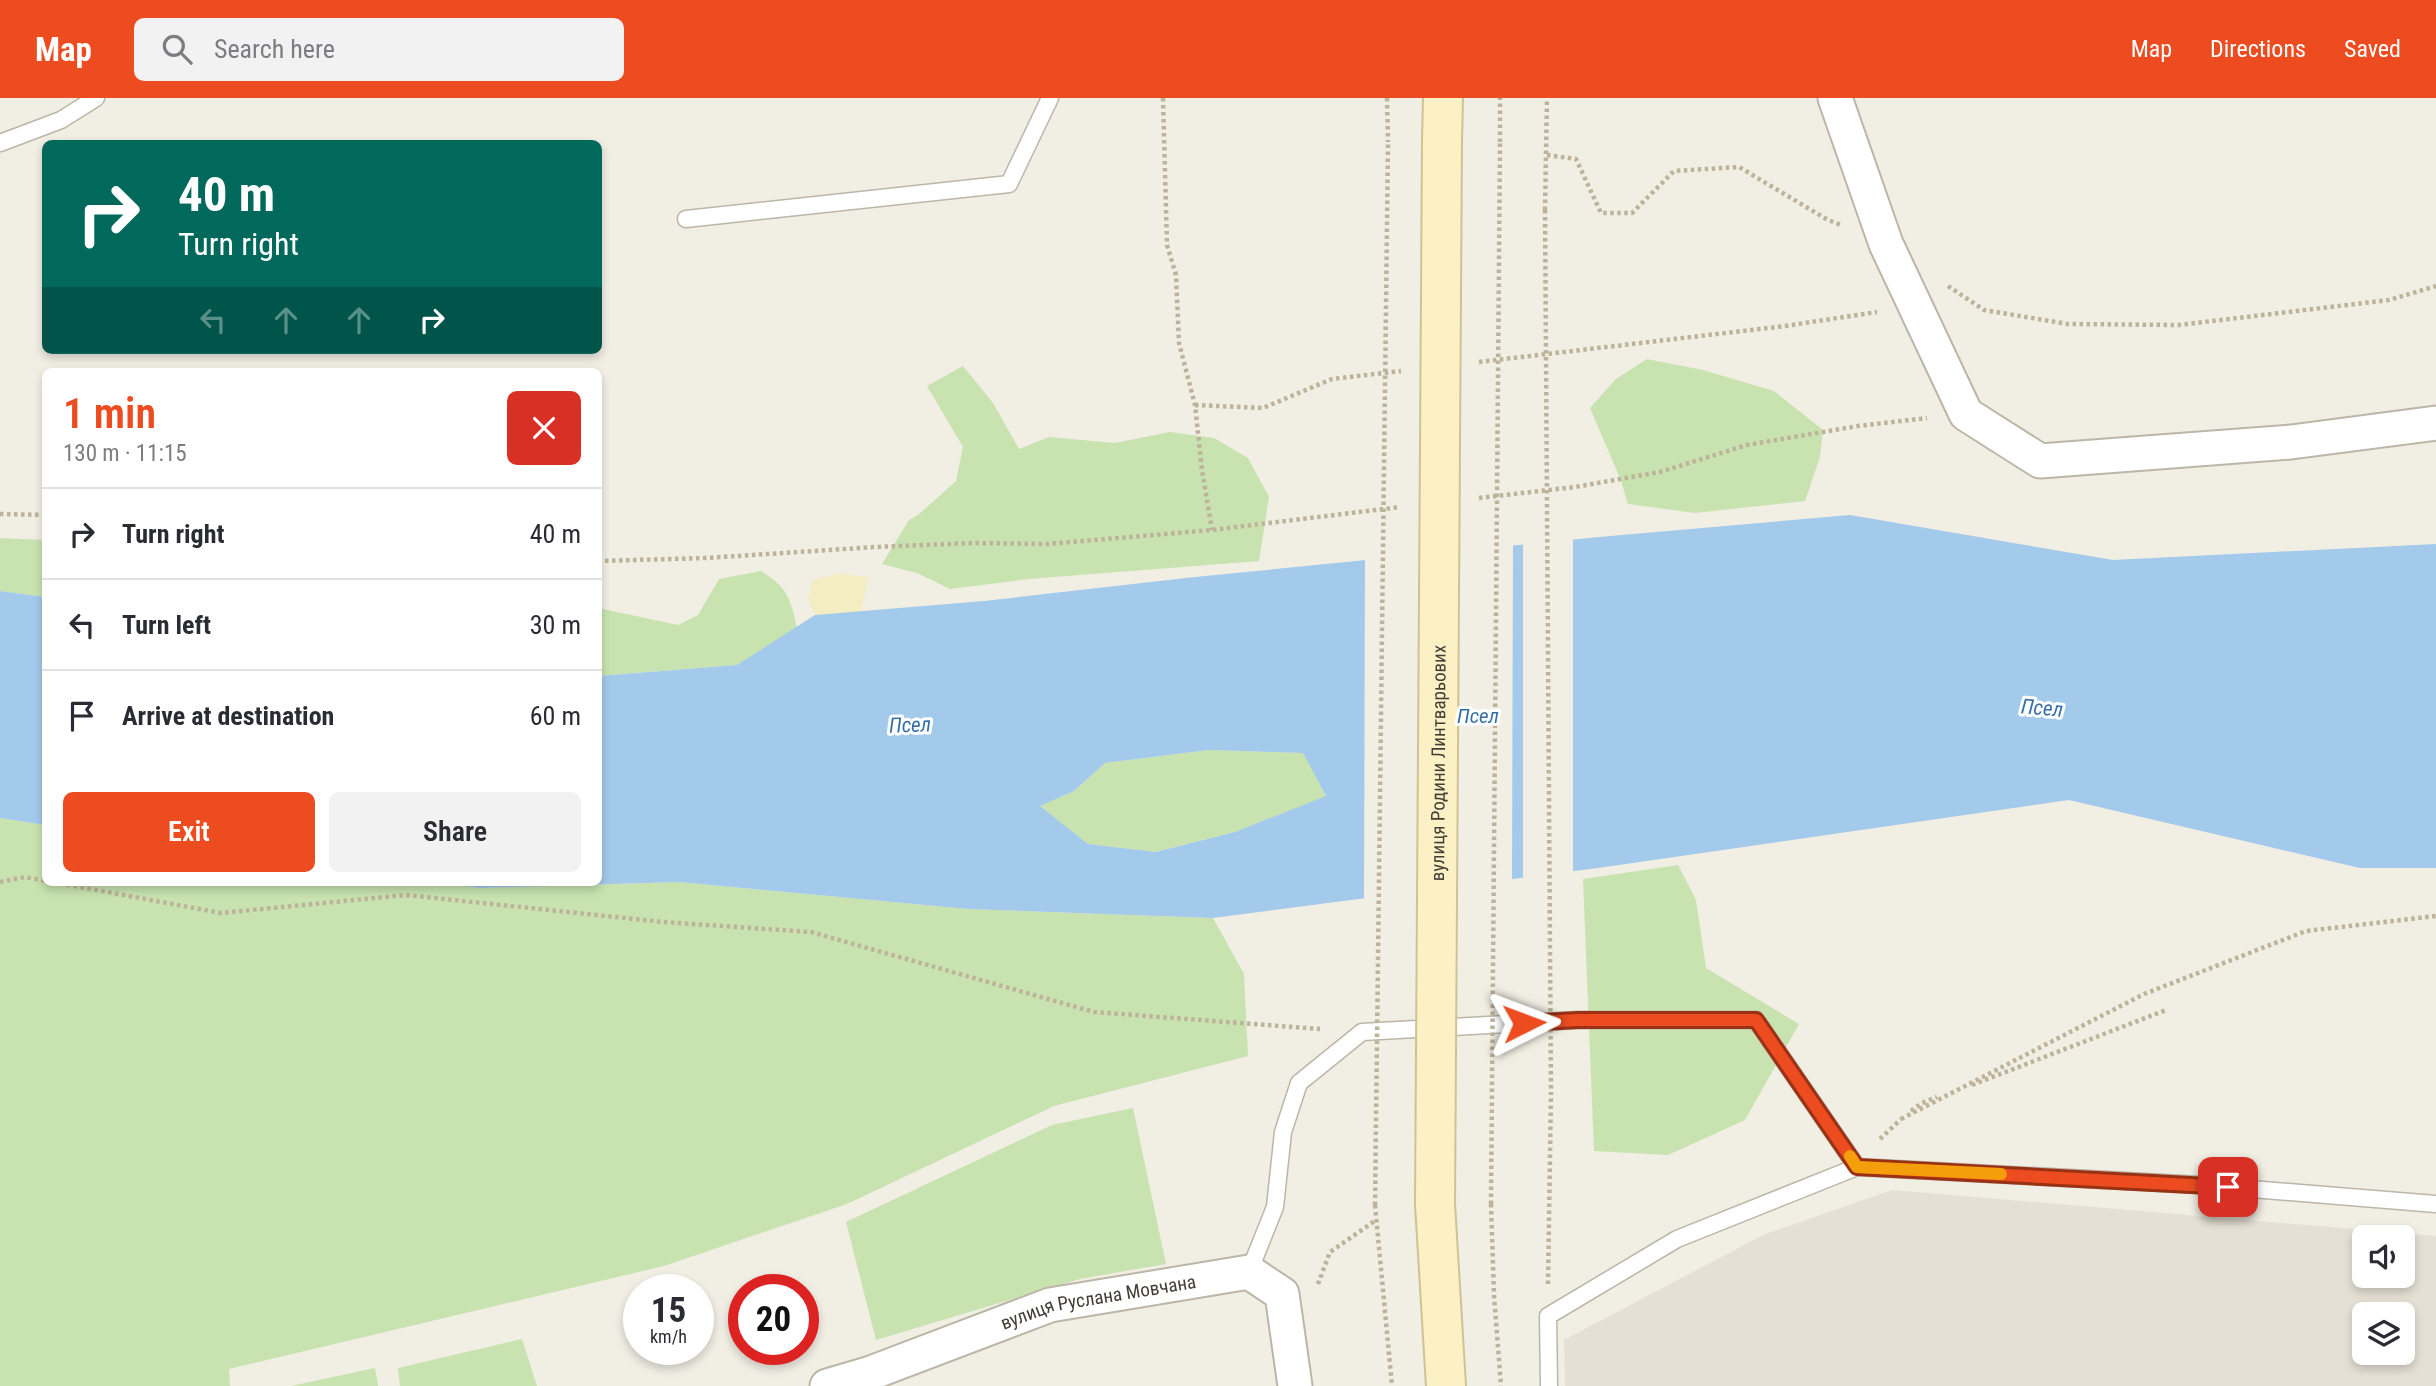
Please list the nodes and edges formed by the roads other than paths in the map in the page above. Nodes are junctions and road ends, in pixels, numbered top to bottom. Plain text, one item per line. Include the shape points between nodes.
1 (96, 98) edge
2 (1050, 98) edge
3 (1443, 98) edge
4 (1835, 98) edge
5 (0, 143) edge
6 (686, 219) dead end
7 (2436, 423) edge
8 (1857, 1167) junction
9 (2436, 1204) edge
10 (1249, 1272) junction
11 (827, 1386) edge
12 (1295, 1386) edge
13 (1446, 1386) edge
14 (1549, 1386) edge

1 - 5 lane via 61,120
2 - 6 lane via 1009,184
3 - 13 main road, вулиця Родини Линтварьових, bridge via 1435,1204
4 - 7 street via 1886,244 1966,414 2040,460 2291,442
8 - 9 lane via 2202,1185
8 - 10 lane via 1756,1020 1578,1020 1362,1032 1299,1083 1283,1132 1275,1207
8 - 14 lane via 1677,1239 1548,1316
10 - 11 street, вулиця Руслана Мовчана via 1050,1305
10 - 12 street via 1282,1294

